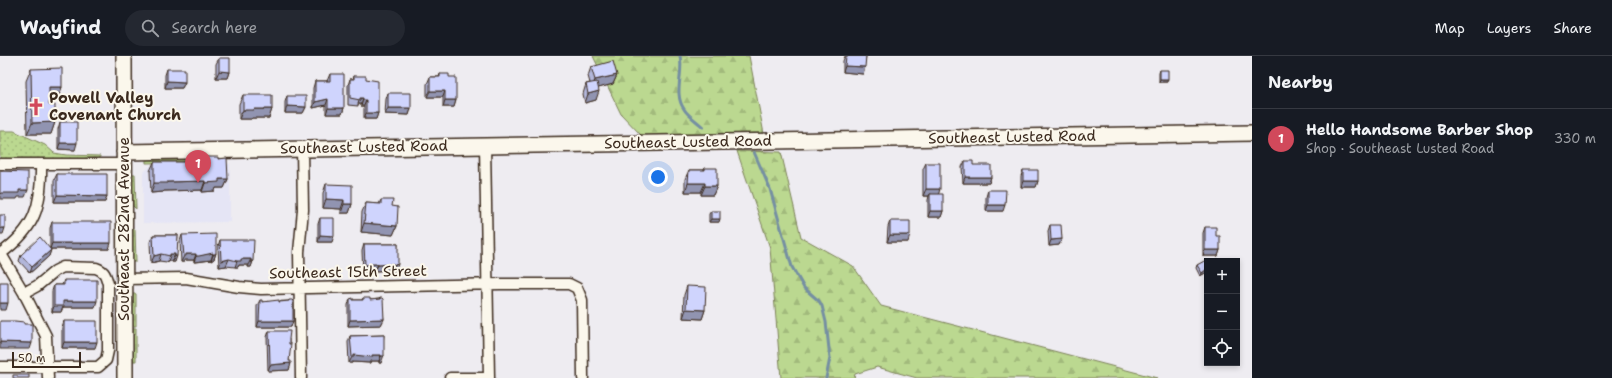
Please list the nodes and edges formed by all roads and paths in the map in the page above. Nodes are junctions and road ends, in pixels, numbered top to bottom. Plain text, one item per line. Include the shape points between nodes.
1 (124, 56) edge
2 (1252, 133) edge
3 (485, 145) junction
4 (302, 148) junction
5 (124, 158) junction
6 (0, 164) edge
7 (41, 164) junction
8 (0, 254) edge
9 (124, 279) junction
10 (487, 284) junction
11 (299, 288) junction
12 (24, 293) junction
13 (0, 367) edge
14 (48, 373) edge
15 (125, 378) edge
16 (301, 378) edge
17 (450, 378) edge
18 (489, 378) edge
19 (583, 378) edge

1 - 5 main road, Southeast 282nd Avenue
2 - 3 main road, Southeast Lusted Road
3 - 4 main road, Southeast Lusted Road
3 - 10 street
4 - 5 main road, Southeast Lusted Road
4 - 11 street via 303,210 299,247
5 - 7 street
5 - 9 main road, Southeast 282nd Avenue
6 - 7 street
7 - 8 street via 41,194 31,223 20,238
8 - 12 street
9 - 11 street, Southeast 15th Street via 186,278 250,288
9 - 15 main road, Southeast 282nd Avenue
10 - 11 street, Southeast 15th Street
10 - 18 street
10 - 19 street, Southeast 15th Street via 574,286 582,300
11 - 16 street
12 - 14 street via 46,336
12 - 14 street via 63,267 96,268 106,275 106,360 98,367
13 - 14 street
17 - 18 street

